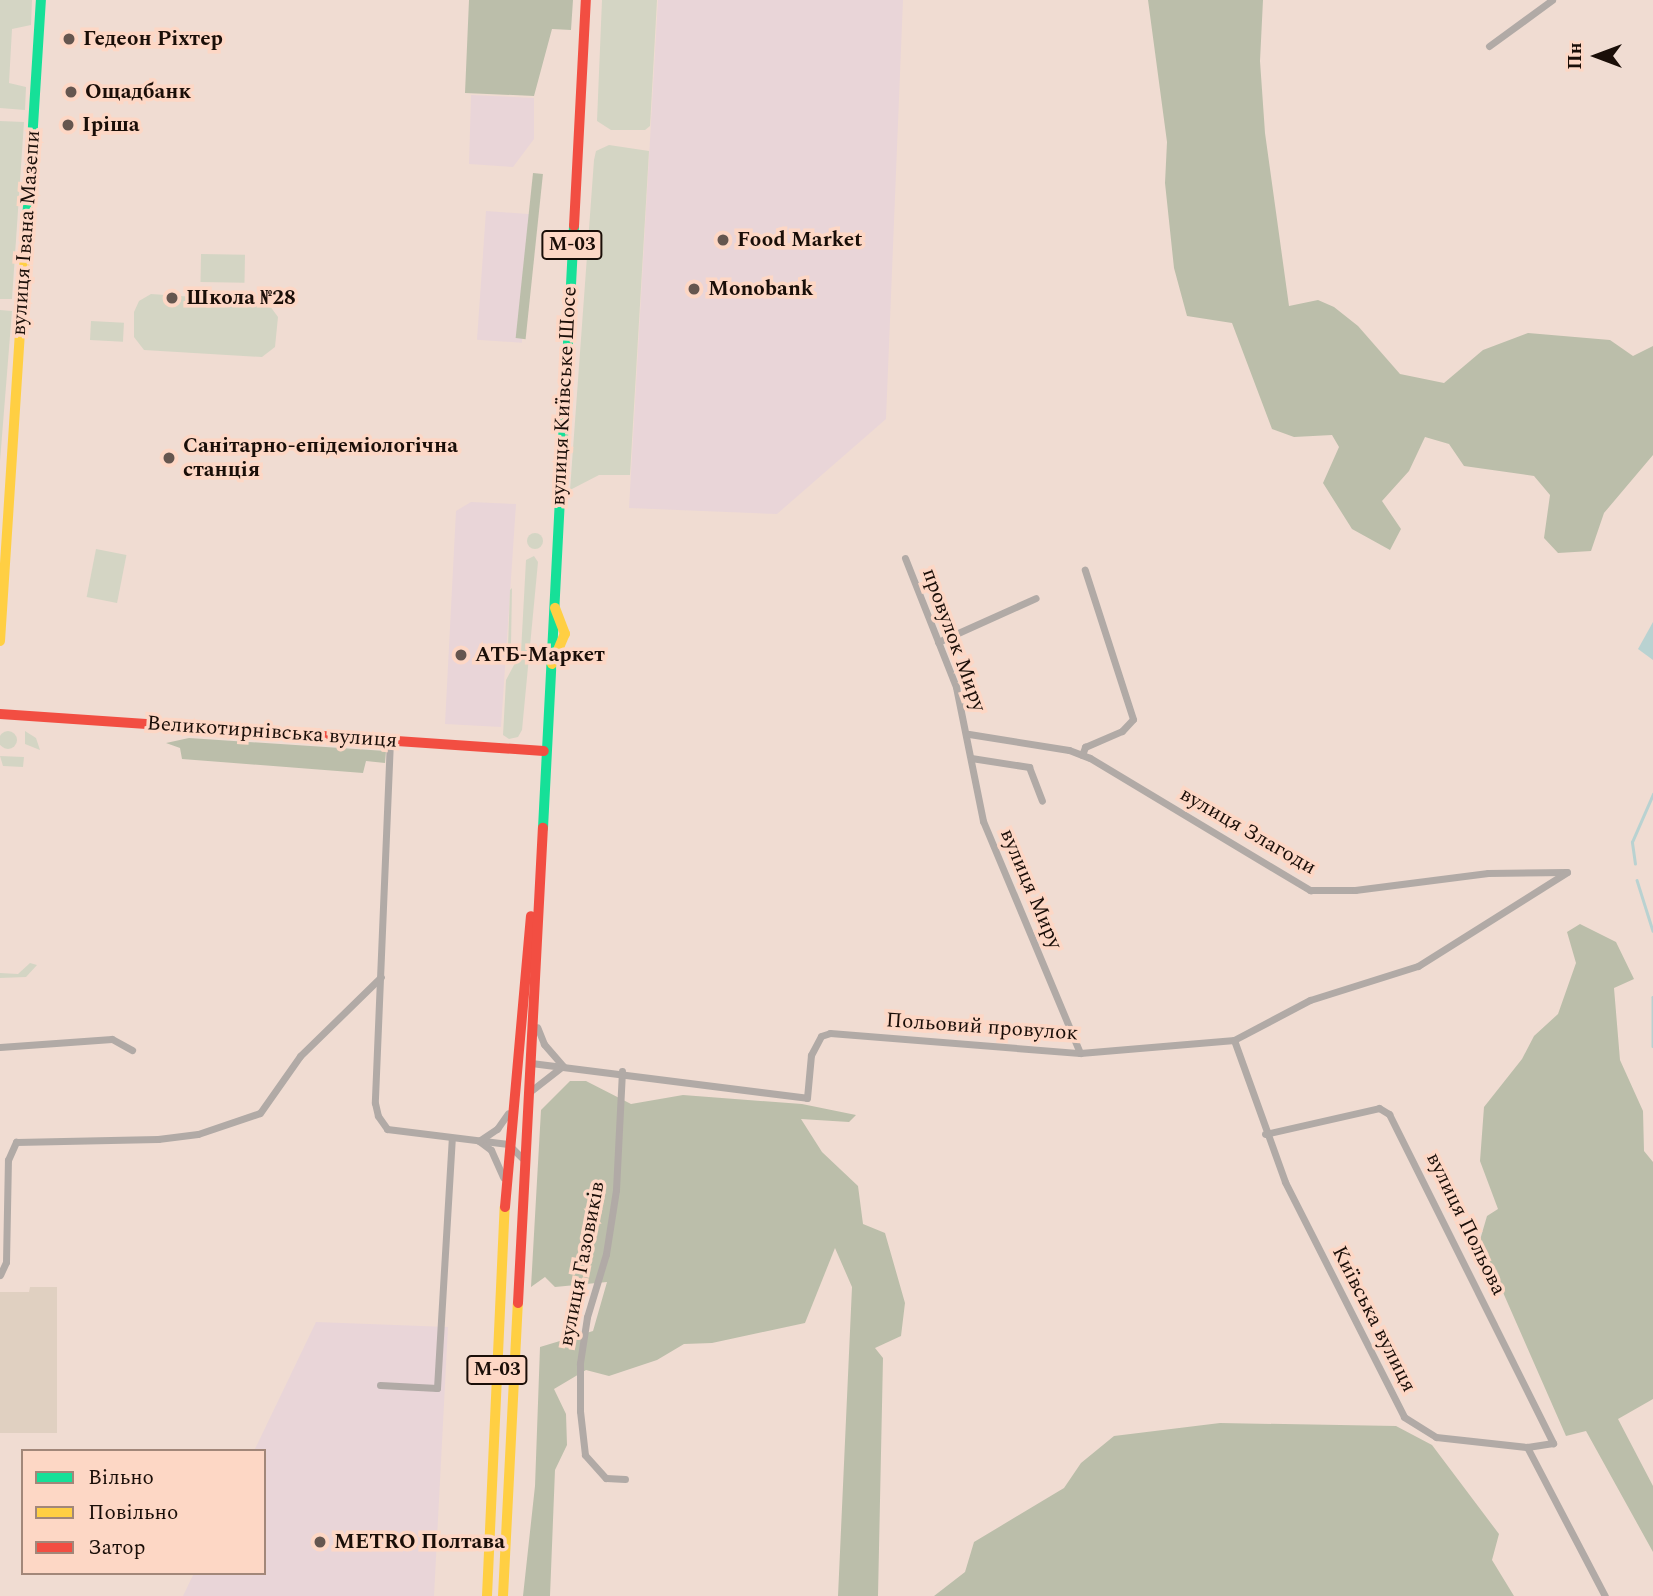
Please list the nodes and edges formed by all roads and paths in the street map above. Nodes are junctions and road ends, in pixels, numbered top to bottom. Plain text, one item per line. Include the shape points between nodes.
1 (41, 0) edge
2 (586, 0) edge
3 (1552, 0) edge
4 (1489, 47) dead end
5 (905, 558) dead end
6 (1085, 570) dead end
7 (1, 595) edge
8 (1035, 598) dead end
9 (0, 641) edge
10 (938, 642) junction
11 (0, 714) edge
12 (969, 734) junction
13 (390, 740) junction
14 (544, 751) junction
15 (1082, 755) junction
16 (971, 758) junction
17 (1042, 801) dead end
18 (537, 873) junction
19 (381, 977) junction
20 (534, 1020) junction
21 (519, 1024) junction
22 (1234, 1040) junction
23 (0, 1047) edge
24 (132, 1050) dead end
25 (1080, 1053) junction
26 (531, 1063) junction
27 (562, 1066) junction
28 (622, 1071) junction
29 (513, 1086) junction
30 (529, 1096) junction
31 (510, 1109) junction
32 (527, 1127) junction
33 (1265, 1134) junction
34 (452, 1138) junction
35 (478, 1141) junction
36 (508, 1144) junction
37 (524, 1163) junction
38 (505, 1188) junction
39 (1, 1273) edge
40 (380, 1385) dead end
41 (1527, 1447) junction
42 (625, 1479) dead end
43 (487, 1596) edge
44 (503, 1596) edge
45 (1605, 1596) edge

1 - 7 main road, вулиця Івана Мазепи
2 - 14 main road, вулиця Київське Шосе / М-03 via 553,591 565,635 548,678
3 - 4 street
5 - 10 street, провулок Миру
6 - 15 street via 1133,719 1122,731 1084,747
7 - 9 main road, вулиця Івана Мазепи
8 - 10 street
10 - 12 street, провулок Миру
11 - 13 main road, Великотирнівська вулиця
12 - 15 street, вулиця Злагоди
12 - 16 street, вулиця Миру
13 - 14 main road, Великотирнівська вулиця
13 - 19 street
14 - 18 main road, М-03
15 - 22 street, вулиця Злагоди via 1310,890 1355,890 1488,873 1567,872 1418,966 1310,1000
16 - 17 street via 1029,767
16 - 25 street, вулиця Миру via 983,821
18 - 20 main road, М-03
18 - 21 main road, М-03
19 - 34 street via 374,1102 378,1116 387,1129
19 - 39 street via 300,1056 260,1113 198,1134 158,1139 16,1142 8,1160
20 - 26 main road, М-03
20 - 27 street via 544,1044
21 - 26 street
21 - 29 main road, М-03
22 - 25 street, Польовий провулок
22 - 33 street, Київська вулиця
23 - 24 street via 112,1039
25 - 28 street, Польовий провулок via 830,1032 821,1036 811,1055 807,1098
26 - 27 street, Польовий провулок
26 - 29 street
26 - 30 main road, М-03
27 - 28 street, Польовий провулок
27 - 30 street via 540,1080
28 - 42 street, вулиця Газовиків via 617,1190 606,1254 587,1317 580,1363 580,1411 585,1455 606,1478
29 - 31 main road, М-03
30 - 32 main road, М-03
31 - 35 street via 497,1129
31 - 36 main road, М-03
32 - 36 street
32 - 37 main road, М-03
33 - 41 street, Київська вулиця via 1284,1182 1404,1417 1436,1437
33 - 41 street, вулиця Польова via 1379,1108 1389,1114 1553,1443
34 - 35 street
34 - 40 street via 437,1388
35 - 36 street
35 - 38 street via 497,1161
36 - 37 street
36 - 38 main road, М-03
37 - 44 main road, М-03
38 - 43 main road, М-03
41 - 45 street

